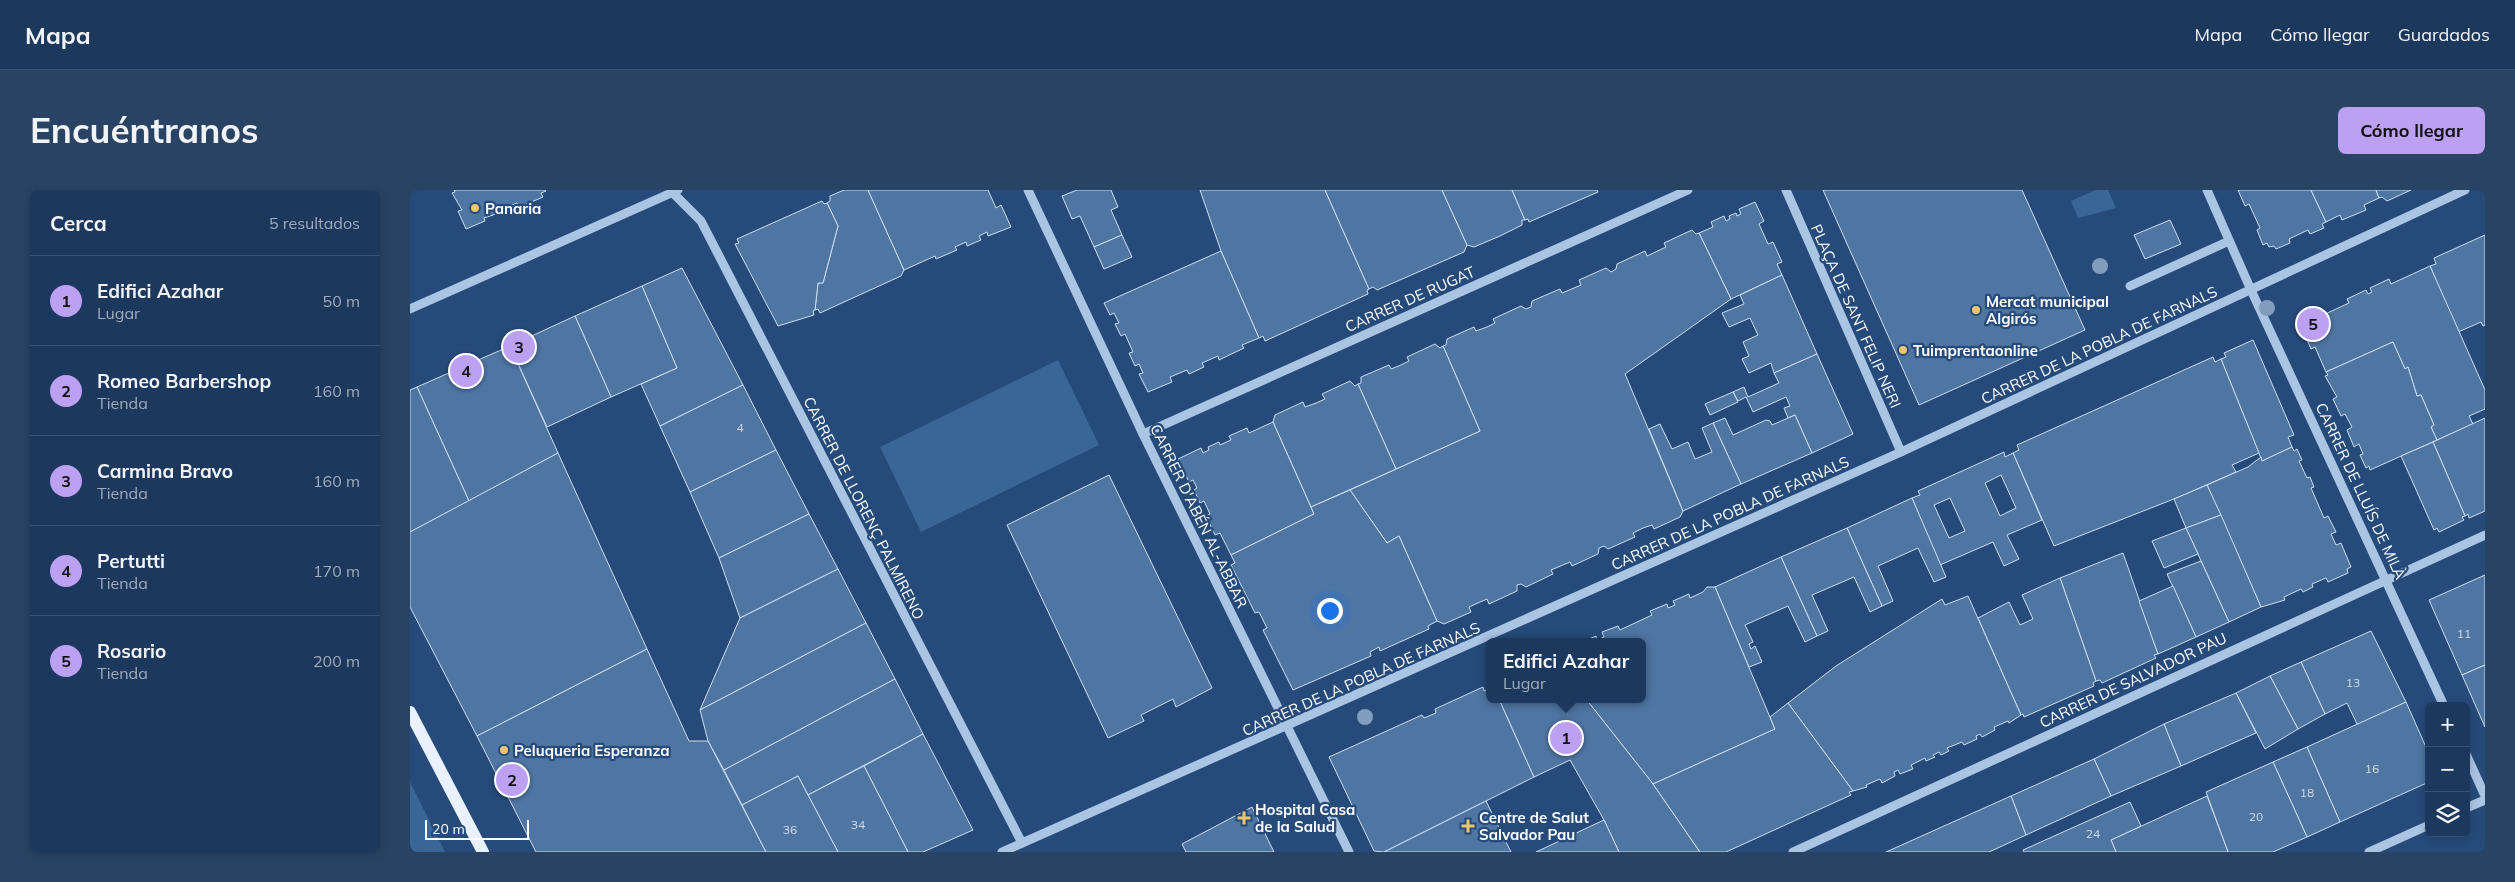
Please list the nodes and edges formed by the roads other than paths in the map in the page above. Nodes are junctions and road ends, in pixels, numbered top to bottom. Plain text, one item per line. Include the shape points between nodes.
1 (1028, 190) edge
2 (1688, 190) edge
3 (1786, 190) edge
4 (2207, 190) edge
5 (2465, 190) edge
6 (676, 191) edge
7 (2229, 241) junction
8 (2130, 286) dead end
9 (2251, 290) junction
10 (410, 309) edge
11 (1143, 434) junction
12 (1901, 452) junction
13 (2485, 535) edge
14 (2387, 578) junction
15 (1486, 638) edge
16 (1486, 638) edge
17 (2442, 702) edge
18 (410, 712) edge
19 (1288, 727) junction
20 (2470, 763) edge
21 (2485, 796) edge
22 (2485, 800) edge
23 (2470, 806) edge
24 (2425, 827) edge
25 (1022, 843) junction
26 (483, 852) edge
27 (1002, 852) edge
28 (1349, 852) edge
29 (1793, 852) edge
30 (2368, 852) edge

1 - 11 street, CARRER D'ABÉN AL-ABBAR
2 - 11 street, CARRER DE RUGAT
3 - 12 street, PLAÇA DE SANT FELIP NERI
4 - 7 street
5 - 9 street, CARRER DE LA POBLA DE FARNALS
6 - 10 street
6 - 25 street, CARRER DE LLORENÇ PALMIRENO via 701,221
7 - 8 street
7 - 9 street
9 - 12 street, CARRER DE LA POBLA DE FARNALS
9 - 14 street, CARRER DE LLUÍS DE MILÀ
11 - 19 street, CARRER D'ABÉN AL-ABBAR
12 - 16 street, CARRER DE LA POBLA DE FARNALS
13 - 14 street, CARRER DE SALVADOR PAU
14 - 17 street, CARRER DE LLUÍS DE MILÀ
14 - 29 street, CARRER DE SALVADOR PAU
15 - 19 street, CARRER DE LA POBLA DE FARNALS
18 - 26 main road
19 - 25 street, CARRER DE LA POBLA DE FARNALS
19 - 28 street, CARRER D'ABÉN AL-ABBAR
20 - 21 street
22 - 23 street
24 - 30 street
25 - 27 street, CARRER DE LA POBLA DE FARNALS

